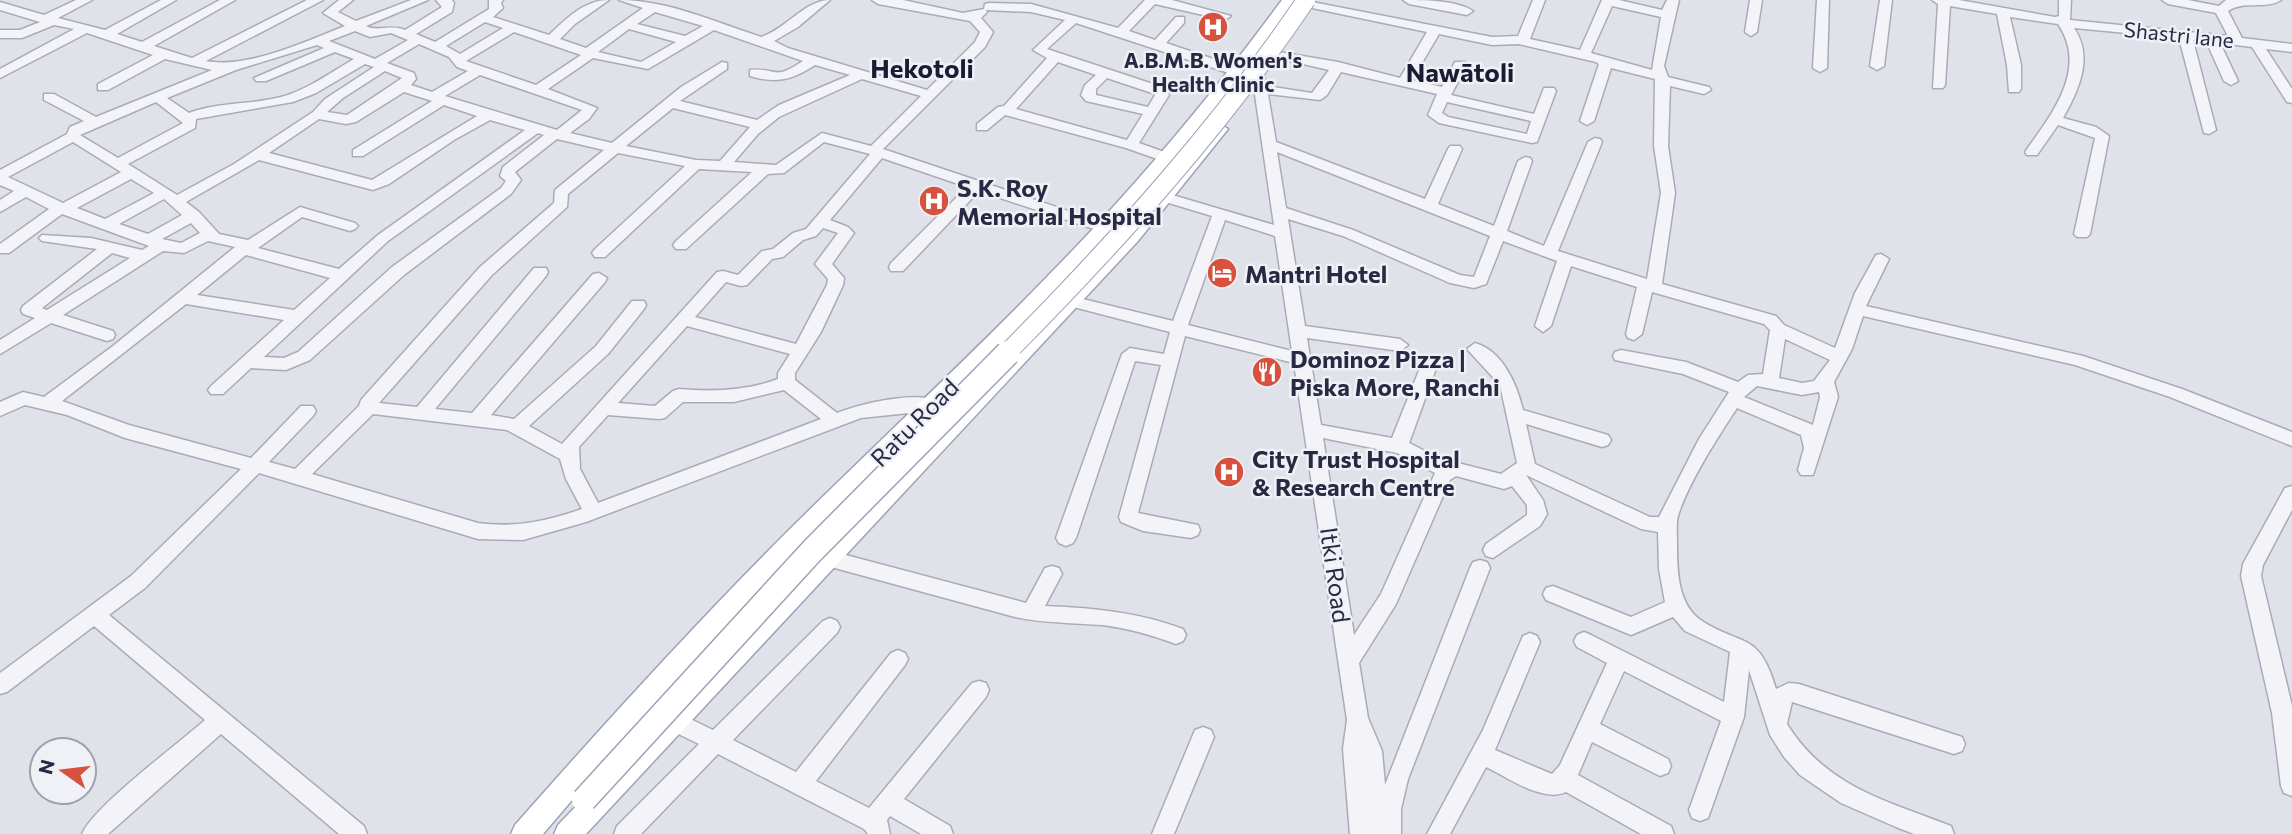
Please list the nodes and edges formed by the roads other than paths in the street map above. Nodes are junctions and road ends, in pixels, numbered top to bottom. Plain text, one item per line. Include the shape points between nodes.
1 (10, 0) edge
2 (60, 0) edge
3 (86, 0) edge
4 (170, 0) edge
5 (229, 0) edge
6 (317, 0) edge
7 (348, 0) edge
8 (422, 0) edge
9 (442, 0) edge
10 (497, 0) edge
11 (603, 0) edge
12 (625, 0) edge
13 (824, 0) edge
14 (878, 0) edge
15 (1154, 0) edge
16 (1290, 0) edge
17 (1409, 0) edge
18 (1539, 0) edge
19 (1608, 0) edge
20 (1756, 0) edge
21 (1823, 0) edge
22 (1886, 0) edge
23 (2064, 0) edge
24 (2168, 0) edge
25 (2276, 0) edge
26 (1307, 1) edge
27 (1941, 1) edge
28 (398, 3) edge
29 (920, 3) edge
30 (994, 4) edge
31 (0, 5) edge
32 (1640, 5) edge
33 (1670, 6) edge
34 (653, 7) junction
35 (1220, 8) edge
36 (2221, 10) junction
37 (1467, 11) dead end
38 (2003, 12) junction
39 (28, 16) junction
40 (973, 17) junction
41 (484, 18) junction
42 (1074, 18) junction
43 (49, 20) junction
44 (1180, 20) dead end
45 (2064, 21) junction
46 (353, 25) junction
47 (627, 25) junction
48 (712, 26) junction
49 (86, 28) junction
50 (512, 28) junction
51 (642, 29) junction
52 (1435, 29) junction
53 (1121, 32) junction
54 (1751, 32) dead end
55 (0, 34) edge
56 (107, 34) junction
57 (2185, 35) junction
58 (412, 38) junction
59 (2211, 38) junction
60 (317, 41) junction
61 (550, 41) junction
62 (688, 41) junction
63 (764, 41) junction
64 (1523, 41) junction
65 (2237, 41) junction
66 (2256, 43) junction
67 (1158, 44) junction
68 (145, 46) junction
69 (435, 47) junction
70 (335, 48) junction
71 (2292, 48) edge
72 (166, 53) junction
73 (590, 53) junction
74 (1278, 54) junction
75 (1584, 55) junction
76 (1055, 57) junction
77 (459, 60) junction
78 (813, 60) junction
79 (194, 62) junction
80 (375, 63) junction
81 (1606, 63) junction
82 (1460, 65) dead end
83 (722, 66) dead end
84 (1338, 66) junction
85 (1877, 66) dead end
86 (231, 67) junction
87 (1821, 68) dead end
88 (480, 69) junction
89 (755, 73) dead end
90 (1105, 73) junction
91 (0, 74) edge
92 (859, 75) junction
93 (261, 78) dead end
94 (1661, 78) junction
95 (1254, 80) junction
96 (2231, 81) dead end
97 (1404, 82) junction
98 (1938, 85) dead end
99 (402, 86) junction
100 (103, 87) dead end
101 (532, 88) junction
102 (2014, 89) dead end
103 (1704, 90) dead end
104 (1549, 91) dead end
105 (928, 94) junction
106 (1443, 94) junction
107 (49, 97) dead end
108 (157, 97) junction
109 (439, 98) junction
110 (2292, 99) edge
111 (670, 103) junction
112 (1007, 111) junction
113 (1152, 112) junction
114 (319, 114) junction
115 (488, 115) junction
116 (187, 118) junction
117 (1539, 119) junction
118 (2056, 120) junction
119 (94, 121) junction
120 (1587, 121) dead end
121 (759, 125) junction
122 (982, 127) dead end
123 (535, 129) junction
124 (2209, 130) dead end
125 (557, 134) junction
126 (73, 135) junction
127 (1595, 142) dead end
128 (1269, 144) junction
129 (1131, 145) junction
130 (617, 148) junction
131 (1455, 149) dead end
132 (2032, 152) dead end
133 (358, 153) dead end
134 (876, 153) junction
135 (258, 155) junction
136 (1168, 158) junction
137 (1525, 160) dead end
138 (120, 163) junction
139 (696, 164) junction
140 (724, 166) junction
141 (1192, 166) junction
142 (764, 169) junction
143 (133, 172) junction
144 (1, 180) edge
145 (977, 185) junction
146 (25, 191) junction
147 (171, 197) junction
148 (1164, 197) junction
149 (0, 207) edge
150 (1429, 207) junction
151 (62, 208) junction
152 (1280, 211) junction
153 (1220, 214) junction
154 (194, 215) junction
155 (820, 222) junction
156 (105, 225) junction
157 (350, 226) dead end
158 (1107, 227) junction
159 (1283, 233) junction
160 (1498, 233) junction
161 (2081, 233) dead end
162 (210, 234) junction
163 (1132, 237) junction
164 (47, 238) dead end
165 (681, 245) dead end
166 (110, 247) junction
167 (151, 247) junction
168 (246, 247) junction
169 (4, 249) dead end
170 (600, 253) dead end
171 (1549, 253) junction
172 (1566, 259) junction
173 (1881, 259) dead end
174 (897, 267) dead end
175 (540, 272) dead end
176 (340, 275) junction
177 (599, 278) dead end
178 (1650, 285) junction
179 (1043, 294) junction
180 (182, 299) junction
181 (1070, 302) junction
182 (638, 305) dead end
183 (1857, 309) junction
184 (296, 316) junction
185 (49, 317) junction
186 (682, 319) junction
187 (1543, 326) dead end
188 (1179, 328) junction
189 (1777, 329) junction
190 (1298, 331) junction
191 (1634, 334) dead end
192 (107, 335) dead end
193 (1400, 345) dead end
194 (0, 348) edge
195 (1475, 349) dead end
196 (800, 351) junction
197 (1621, 356) dead end
198 (1839, 357) junction
199 (1302, 359) junction
200 (1170, 361) junction
201 (247, 362) junction
202 (1430, 363) dead end
203 (1770, 381) junction
204 (1825, 381) junction
205 (787, 382) junction
206 (217, 390) dead end
207 (1737, 394) junction
208 (45, 405) junction
209 (932, 405) junction
210 (369, 407) junction
211 (606, 408) junction
212 (0, 410) edge
213 (307, 411) dead end
214 (421, 414) junction
215 (1515, 414) junction
216 (834, 420) junction
217 (476, 422) junction
218 (516, 427) junction
219 (1314, 430) junction
220 (1819, 435) dead end
221 (2292, 439) edge
222 (1602, 440) dead end
223 (1401, 447) junction
224 (567, 455) junction
225 (253, 466) junction
226 (1807, 470) dead end
227 (1448, 471) junction
228 (1521, 471) junction
229 (299, 477) junction
230 (2292, 493) edge
231 (594, 512) junction
232 (1668, 521) junction
233 (1191, 530) dead end
234 (1066, 538) dead end
235 (1493, 550) dead end
236 (827, 558) junction
237 (1480, 568) dead end
238 (1052, 574) dead end
239 (1553, 594) dead end
240 (1676, 606) junction
241 (1031, 612) junction
242 (95, 615) junction
243 (830, 627) dead end
244 (1176, 635) dead end
245 (1584, 641) dead end
246 (1531, 642) dead end
247 (1741, 648) junction
248 (898, 659) dead end
249 (1619, 659) junction
250 (1349, 663) junction
251 (0, 685) edge
252 (979, 690) dead end
253 (1733, 717) junction
254 (1357, 718) junction
255 (221, 720) junction
256 (674, 721) junction
257 (1777, 726) junction
258 (1588, 729) junction
259 (1203, 737) dead end
260 (717, 741) junction
261 (1954, 744) dead end
262 (1482, 754) junction
263 (1660, 766) dead end
264 (1563, 779) junction
265 (800, 784) junction
266 (2292, 786) edge
267 (580, 797) junction
268 (888, 802) junction
269 (1700, 810) dead end
270 (876, 828) edge
271 (93, 834) edge
272 (356, 834) edge
273 (525, 834) edge
274 (557, 834) edge
275 (568, 834) edge
276 (625, 834) edge
277 (942, 834) edge
278 (1163, 834) edge
279 (1360, 834) edge
280 (1377, 834) edge
281 (1390, 834) edge
282 (1438, 834) edge
283 (1663, 834) edge
284 (1943, 834) edge

1 - 31 street
2 - 39 street
3 - 43 street
4 - 56 street
5 - 68 street
6 - 79 street
7 - 46 street via 328,13
8 - 28 street
9 - 58 street via 448,9
10 - 41 street via 496,10
11 - 61 street
12 - 34 street
13 - 63 street
14 - 29 street
15 - 35 street
15 - 53 street
16 - 95 main road, Ratu Road
17 - 37 street
18 - 64 street
19 - 32 street
19 - 75 street
20 - 54 street
21 - 87 street
22 - 85 street
23 - 45 street
24 - 36 street
25 - 36 street via 2233,1
26 - 52 street
26 - 74 main road, Ratu Road
26 - 267 main road, bridge via 1203,140 1097,261 812,551
27 - 38 street, Shastri lane
27 - 98 street
28 - 46 street
29 - 40 street
30 - 40 street
30 - 42 street
31 - 39 street
32 - 33 street
33 - 94 street via 1657,66
34 - 47 street
34 - 48 street
36 - 65 street
38 - 45 street, Shastri lane
38 - 102 street
39 - 43 street
40 - 105 street via 986,28 984,38
41 - 50 street
41 - 69 street
42 - 53 street
42 - 76 street via 1040,47 1041,52
43 - 49 street
43 - 55 street via 22,33
44 - 67 street
45 - 57 street, Shastri lane
45 - 118 street via 2076,40 2076,68
46 - 58 street via 370,33 387,29
46 - 60 street
47 - 51 street
47 - 73 street
48 - 62 street
48 - 63 street
49 - 56 street
49 - 91 street
50 - 61 street
50 - 77 street
51 - 62 street
51 - 73 street
52 - 64 street via 1499,42
52 - 97 street
53 - 67 street
56 - 68 street
57 - 59 street, Shastri lane
57 - 124 street
58 - 69 street
58 - 80 street
59 - 65 street, Shastri lane
59 - 96 street
60 - 70 street
60 - 86 street
61 - 73 street
62 - 73 street via 648,65
63 - 78 street
64 - 75 street
65 - 66 street, Shastri lane
66 - 71 street, Shastri lane
66 - 110 street
67 - 95 street
68 - 72 street
69 - 77 street
70 - 80 street
70 - 93 street
72 - 79 street
72 - 100 street
73 - 101 street
74 - 84 street
74 - 95 main road, Ratu Road
75 - 81 street
76 - 90 street
76 - 112 street
77 - 88 street
78 - 89 street via 785,78
78 - 92 street
79 - 86 street
80 - 99 street via 409,75
80 - 114 street via 366,80
80 - 116 street via 277,102 212,109
81 - 94 street
81 - 120 street
82 - 106 street
83 - 111 street
84 - 95 street via 1315,97
84 - 97 street
86 - 108 street
88 - 101 street
88 - 109 street
90 - 113 street via 1160,91
90 - 113 street via 1090,88 1091,98
92 - 105 street
92 - 121 street
94 - 103 street
94 - 178 street via 1661,146 1668,192 1663,239
95 - 128 street, Itki Road
95 - 136 main road, Ratu Road
95 - 141 main road, Ratu Road
97 - 106 street
99 - 109 street
99 - 114 street via 351,118
101 - 125 street via 590,107
104 - 117 street
105 - 134 street
106 - 117 street
106 - 117 street via 1435,112 1438,118 1525,139 1532,139
107 - 119 street
108 - 116 street
108 - 119 street
109 - 115 street
109 - 133 street
111 - 121 street
111 - 130 street
112 - 122 street via 998,112
112 - 129 street
113 - 129 street
114 - 135 street
115 - 123 street
115 - 135 street via 373,185
116 - 138 street via 191,122 187,127
118 - 132 street
118 - 161 street via 2102,136
119 - 126 street
121 - 140 street
123 - 125 street
123 - 176 street via 407,218
125 - 130 street
125 - 201 street via 505,173 514,180 506,191 398,271 304,356 286,364
126 - 138 street
126 - 144 street
127 - 171 street
128 - 150 street
128 - 152 street, Itki Road
129 - 136 street
130 - 139 street
130 - 210 street via 560,193 562,204 486,271 369,401
131 - 150 street
134 - 142 street via 822,137 779,170
134 - 145 street
134 - 155 street
135 - 147 street
136 - 141 street
136 - 158 main road, Ratu Road
137 - 160 street
138 - 143 street
139 - 140 street
139 - 170 street
140 - 142 street
141 - 148 main road, Ratu Road
142 - 165 street
143 - 147 street
143 - 151 street
144 - 146 street
145 - 158 street
145 - 174 street
146 - 149 street
146 - 151 street
147 - 154 street
147 - 156 street
148 - 153 street
148 - 163 main road, Ratu Road
150 - 160 street
151 - 156 street
151 - 169 street
152 - 159 street, Itki Road
152 - 160 street via 1474,283 1480,280
153 - 159 street
153 - 188 street
154 - 162 street
154 - 167 street
155 - 186 street via 785,250 767,255 741,281 723,276
155 - 196 street via 846,233 823,264 836,278 835,285
156 - 167 street
157 - 168 street via 300,212
158 - 163 street
158 - 179 main road, Ratu Road
159 - 190 street, Itki Road
160 - 171 street
162 - 167 street via 184,248
162 - 168 street
163 - 181 main road, Ratu Road
164 - 166 street
166 - 167 street
166 - 185 street via 29,310
167 - 185 street
168 - 176 street via 271,259
168 - 180 street
171 - 172 street
172 - 178 street
172 - 187 street
173 - 183 street
175 - 214 street
176 - 184 street
177 - 217 street
178 - 189 street via 1770,320
178 - 191 street
179 - 181 street
179 - 209 main road, Ratu Road
180 - 184 street
180 - 208 street
181 - 188 street
181 - 236 main road, Ratu Road
182 - 218 street via 602,351
183 - 198 street
183 - 221 street via 2077,360
184 - 201 street
185 - 192 street
185 - 194 street
186 - 196 street
186 - 211 street
188 - 199 street
188 - 200 street
189 - 198 street
189 - 203 street
190 - 193 street
190 - 199 street, Itki Road
195 - 215 street via 1506,380
196 - 205 street via 786,373
197 - 207 street via 1686,368
198 - 204 street
199 - 219 street, Itki Road
200 - 233 street via 1128,517
200 - 234 street via 1130,354
201 - 206 street
202 - 223 street
203 - 204 street via 1810,389
203 - 207 street via 1755,379
204 - 220 street via 1829,397
205 - 211 street via 714,400 680,395 659,413
205 - 216 street
207 - 226 street via 1813,435
207 - 232 street via 1691,469
208 - 212 street via 23,398
208 - 225 street
209 - 216 street via 882,407
209 - 273 main road, Ratu Road via 797,537
210 - 214 street
210 - 229 street
211 - 224 street via 571,444
213 - 225 street
214 - 217 street
215 - 222 street
215 - 228 street
216 - 231 street
217 - 218 street
218 - 224 street
219 - 223 street
219 - 250 street, Itki Road
223 - 227 street
224 - 231 street
225 - 229 street
225 - 242 street via 138,582
227 - 228 street via 1498,482
227 - 250 street via 1389,598
228 - 232 street via 1648,524
228 - 235 street via 1538,510 1535,519
229 - 231 street via 493,534 551,527
230 - 266 street via 2253,564 2251,576 2283,713
232 - 240 street via 1668,561
236 - 241 street
236 - 256 main road, Ratu Road
237 - 281 street via 1397,779
238 - 241 street
239 - 240 street via 1631,625
240 - 247 street via 1690,626
241 - 244 street via 1104,617 1155,626
242 - 251 street
242 - 255 street
243 - 260 street
245 - 249 street
246 - 262 street
247 - 253 street
247 - 257 street via 1759,670
248 - 265 street
249 - 253 street
249 - 258 street
250 - 254 street, Itki Road
252 - 268 street
253 - 269 street
254 - 279 street via 1354,749
254 - 280 street via 1371,751
255 - 271 street
255 - 272 street
256 - 260 street
256 - 275 main road, Ratu Road
257 - 261 street via 1783,696 1799,693
257 - 284 street via 1801,764 1818,779
258 - 263 street
258 - 264 street
259 - 278 street
260 - 265 street
260 - 276 street
262 - 264 street via 1552,786
262 - 282 street
264 - 283 street
265 - 270 street
267 - 273 main road
267 - 274 main road
268 - 270 street
268 - 277 street

